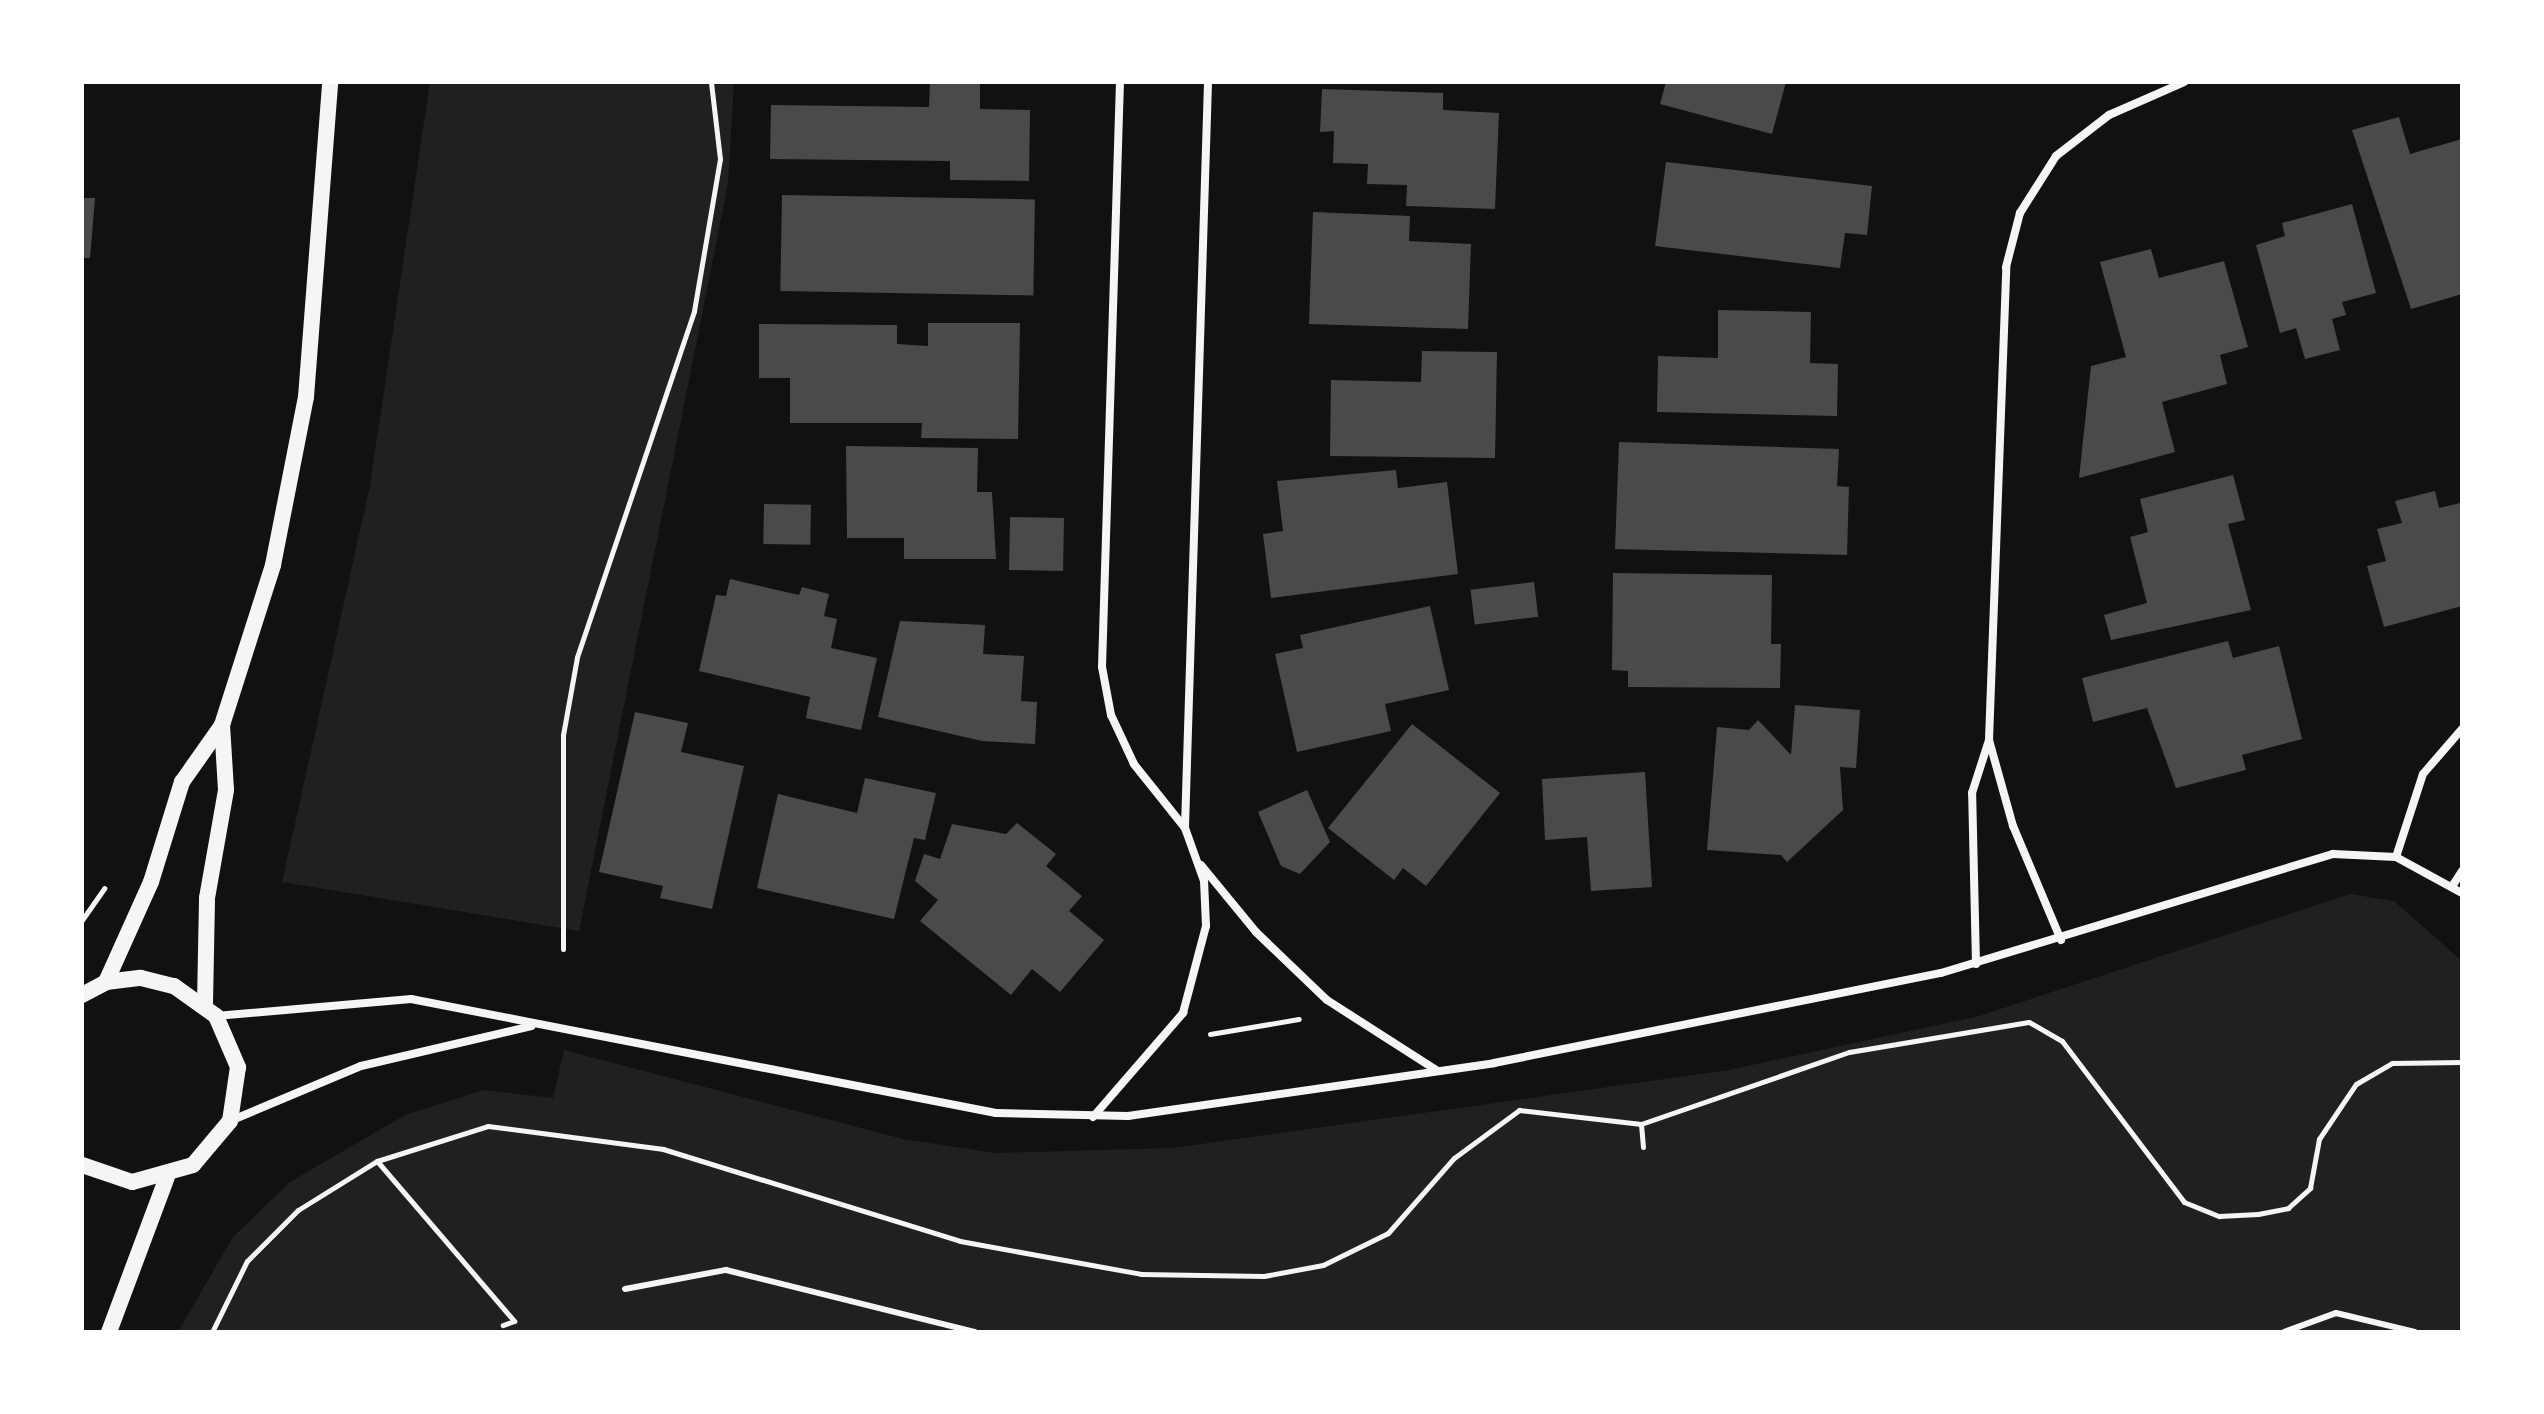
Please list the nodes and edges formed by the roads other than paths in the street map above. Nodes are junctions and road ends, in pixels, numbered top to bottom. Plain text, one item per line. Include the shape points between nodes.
1 (330, 82) edge
2 (1120, 82) edge
3 (1208, 82) edge
4 (2184, 82) edge
5 (222, 725) junction
6 (2462, 729) edge
7 (1989, 740) junction
8 (1185, 828) junction
9 (2396, 857) junction
10 (1198, 861) junction
11 (2462, 871) edge
12 (2453, 885) junction
13 (2462, 893) edge
14 (2061, 940) junction
15 (1976, 964) junction
16 (106, 982) junction
17 (82, 995) edge
18 (210, 1010) junction
19 (536, 1025) junction
20 (1437, 1071) junction
21 (1093, 1117) junction
22 (230, 1121) junction
23 (82, 1165) edge
24 (167, 1177) junction
25 (625, 1289) dead end
26 (109, 1332) edge
27 (975, 1332) edge
28 (2284, 1332) edge
29 (2415, 1332) edge

1 - 5 main road via 294,478
2 - 8 street via 1102,667 1111,715 1134,764
3 - 8 street
4 - 7 street via 2109,115 2071,143 2041,174 2014,230 2003,292
5 - 16 main road via 182,782 151,882
5 - 18 main road via 226,790 207,898
6 - 9 street via 2423,774
7 - 14 street via 2023,855
7 - 15 street via 1972,793
8 - 10 street
9 - 12 street
9 - 14 street via 2325,856
10 - 20 street via 1256,932 1327,1000
10 - 21 street via 1206,926 1189,1002
11 - 12 street
12 - 13 street
14 - 15 street
15 - 20 street
16 - 17 main road
16 - 18 main road via 174,986
18 - 19 street via 411,999
18 - 22 main road via 238,1067
19 - 21 street via 996,1113
19 - 22 street via 361,1066
20 - 21 street
22 - 24 main road via 193,1165
23 - 24 main road via 132,1182
24 - 26 main road
25 - 27 lane via 726,1270
28 - 29 lane via 2336,1313

